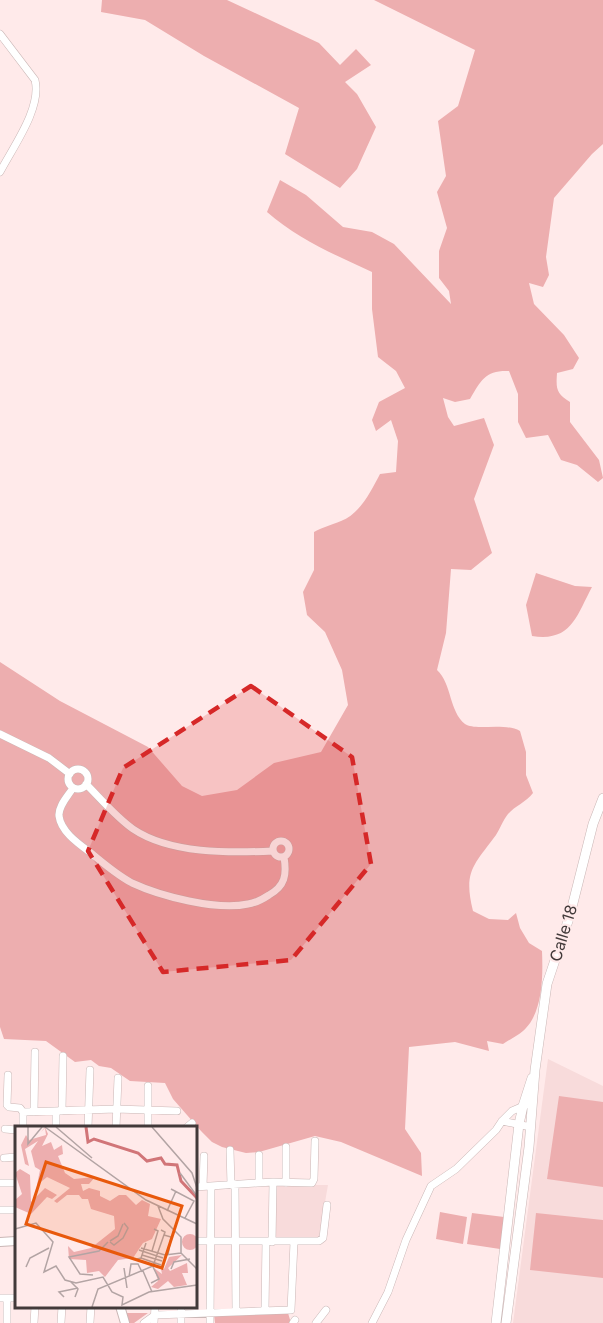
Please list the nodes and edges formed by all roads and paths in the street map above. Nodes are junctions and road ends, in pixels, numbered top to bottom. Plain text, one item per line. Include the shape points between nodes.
1 (0, 34) edge
2 (0, 171) edge
3 (0, 734) edge
4 (70, 774) junction
5 (86, 784) junction
6 (73, 788) junction
7 (603, 798) edge
8 (273, 851) junction
9 (284, 857) junction
10 (35, 1052) dead end
11 (63, 1056) dead end
12 (90, 1070) dead end
13 (535, 1070) junction
14 (8, 1075) dead end
15 (118, 1078) dead end
16 (148, 1086) dead end
17 (523, 1106) junction
18 (533, 1106) junction
19 (116, 1109) junction
20 (59, 1111) junction
21 (88, 1111) junction
22 (147, 1111) junction
23 (177, 1111) dead end
24 (23, 1112) junction
25 (34, 1112) junction
26 (502, 1122) junction
27 (519, 1124) junction
28 (23, 1126) edge
29 (56, 1126) edge
30 (87, 1126) edge
31 (116, 1126) edge
32 (148, 1126) edge
33 (531, 1128) junction
34 (5, 1129) dead end
35 (15, 1130) edge
36 (315, 1141) dead end
37 (286, 1147) dead end
38 (230, 1150) dead end
39 (258, 1155) dead end
40 (204, 1156) dead end
41 (15, 1157) edge
42 (4, 1158) dead end
43 (273, 1182) junction
44 (259, 1183) junction
45 (286, 1183) junction
46 (233, 1184) junction
47 (207, 1186) junction
48 (196, 1187) edge
49 (327, 1205) dead end
50 (211, 1240) junction
51 (236, 1240) junction
52 (15, 1241) edge
53 (196, 1241) edge
54 (269, 1241) junction
55 (0, 1242) edge
56 (294, 1242) junction
57 (3, 1298) edge
58 (35, 1308) edge
59 (91, 1308) edge
60 (121, 1308) edge
61 (181, 1310) edge
62 (326, 1310) dead end
63 (265, 1311) junction
64 (236, 1312) junction
65 (209, 1313) junction
66 (155, 1319) edge
67 (7, 1323) edge
68 (34, 1323) edge
69 (90, 1323) edge
70 (125, 1323) edge
71 (144, 1323) edge
72 (181, 1323) edge
73 (210, 1323) edge
74 (316, 1323) edge
75 (372, 1323) edge
76 (496, 1323) edge
77 (506, 1323) edge

1 - 2 street via 37,86 30,117
3 - 4 street via 49,758
4 - 5 street via 83,771
4 - 6 street
5 - 6 street via 80,789
5 - 8 street via 132,828 154,841 178,847
6 - 9 street via 60,807 59,817 67,832 105,866 148,889 196,903 247,905 276,892 284,882
7 - 13 main road, Calle 18 via 547,984
8 - 9 street
8 - 9 street via 275,844 285,842 289,852
10 - 25 street
11 - 20 street
12 - 21 street
13 - 17 main road, Calle 18
13 - 18 main road, Calle 18
14 - 24 street via 7,1105
15 - 19 street
16 - 22 street
17 - 18 street
17 - 26 street
17 - 27 main road, Calle 18
18 - 33 main road, Calle 18
19 - 21 street
19 - 22 street
19 - 31 street
20 - 21 street
20 - 25 street
20 - 29 street
21 - 30 street
22 - 23 street
22 - 32 street
24 - 25 street
24 - 28 street
26 - 27 street
26 - 75 street via 456,1169 426,1192
27 - 33 street
27 - 76 main road, Calle 18
33 - 77 main road, Calle 18
34 - 35 street
36 - 45 street via 314,1182
37 - 45 street
38 - 46 street
39 - 44 street
40 - 47 street
41 - 42 street
43 - 44 street
43 - 45 street
43 - 54 street
44 - 46 street
46 - 47 street
46 - 51 street
47 - 48 street
47 - 50 street
49 - 56 street via 321,1240
50 - 51 street
50 - 53 street
50 - 65 street
51 - 54 street
51 - 64 street
52 - 55 street
54 - 56 street
54 - 63 street
56 - 63 street via 292,1308
57 - 67 street
58 - 68 street
59 - 69 street
60 - 70 street
61 - 65 street
61 - 66 street
61 - 72 street
62 - 74 street
63 - 64 street
64 - 65 street
65 - 73 street
66 - 71 street

